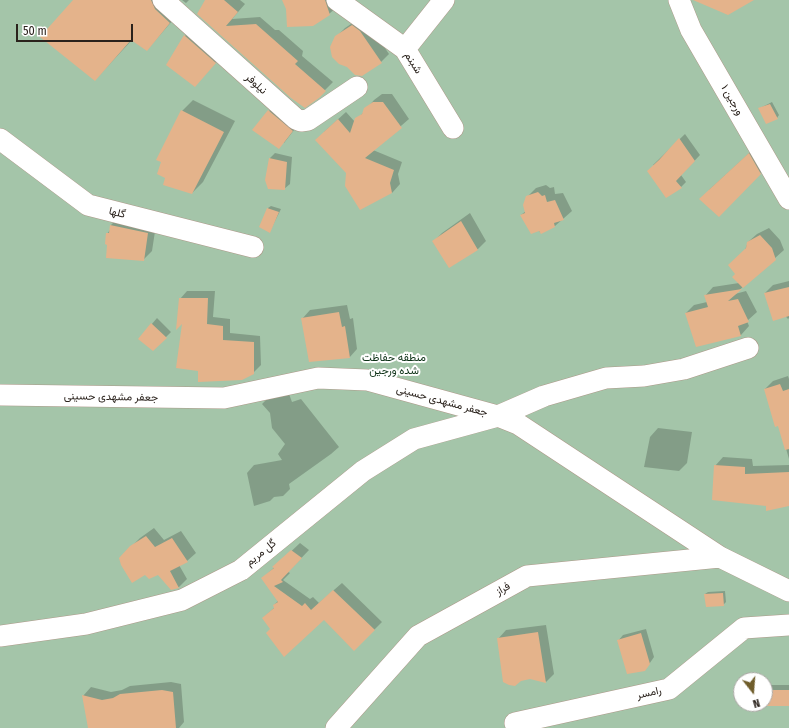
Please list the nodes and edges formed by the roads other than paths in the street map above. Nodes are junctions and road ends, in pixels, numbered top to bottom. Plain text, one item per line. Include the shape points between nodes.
1 (163, 0) edge
2 (337, 0) edge
3 (444, 0) edge
4 (679, 0) edge
5 (405, 49) junction
6 (357, 86) dead end
7 (453, 128) dead end
8 (0, 139) edge
9 (789, 198) edge
10 (253, 247) dead end
11 (748, 348) dead end
12 (0, 395) edge
13 (498, 416) junction
14 (720, 557) junction
15 (789, 591) edge
16 (789, 625) edge
17 (0, 636) edge
18 (515, 723) dead end
19 (336, 728) edge

1 - 6 street, نیلوفر via 296,119 308,120
2 - 5 street, شبنم
3 - 5 street
4 - 9 street, ورجین ۱ via 691,30
5 - 7 street, شبنم
8 - 10 street, گلها via 88,205
11 - 13 street, گل مریم via 684,369 644,376 606,378 544,396
12 - 13 street, جعفر مشهدی حسینی via 224,398 318,378 367,380
13 - 14 street, جعفر مشهدی حسینی via 518,424
13 - 17 street, گل مریم via 414,439 363,471 241,570 182,600 86,624
14 - 15 street, جعفر مشهدی حسینی
14 - 19 street, فراز via 527,576 418,636
16 - 18 street, رامسر via 744,628 669,689

